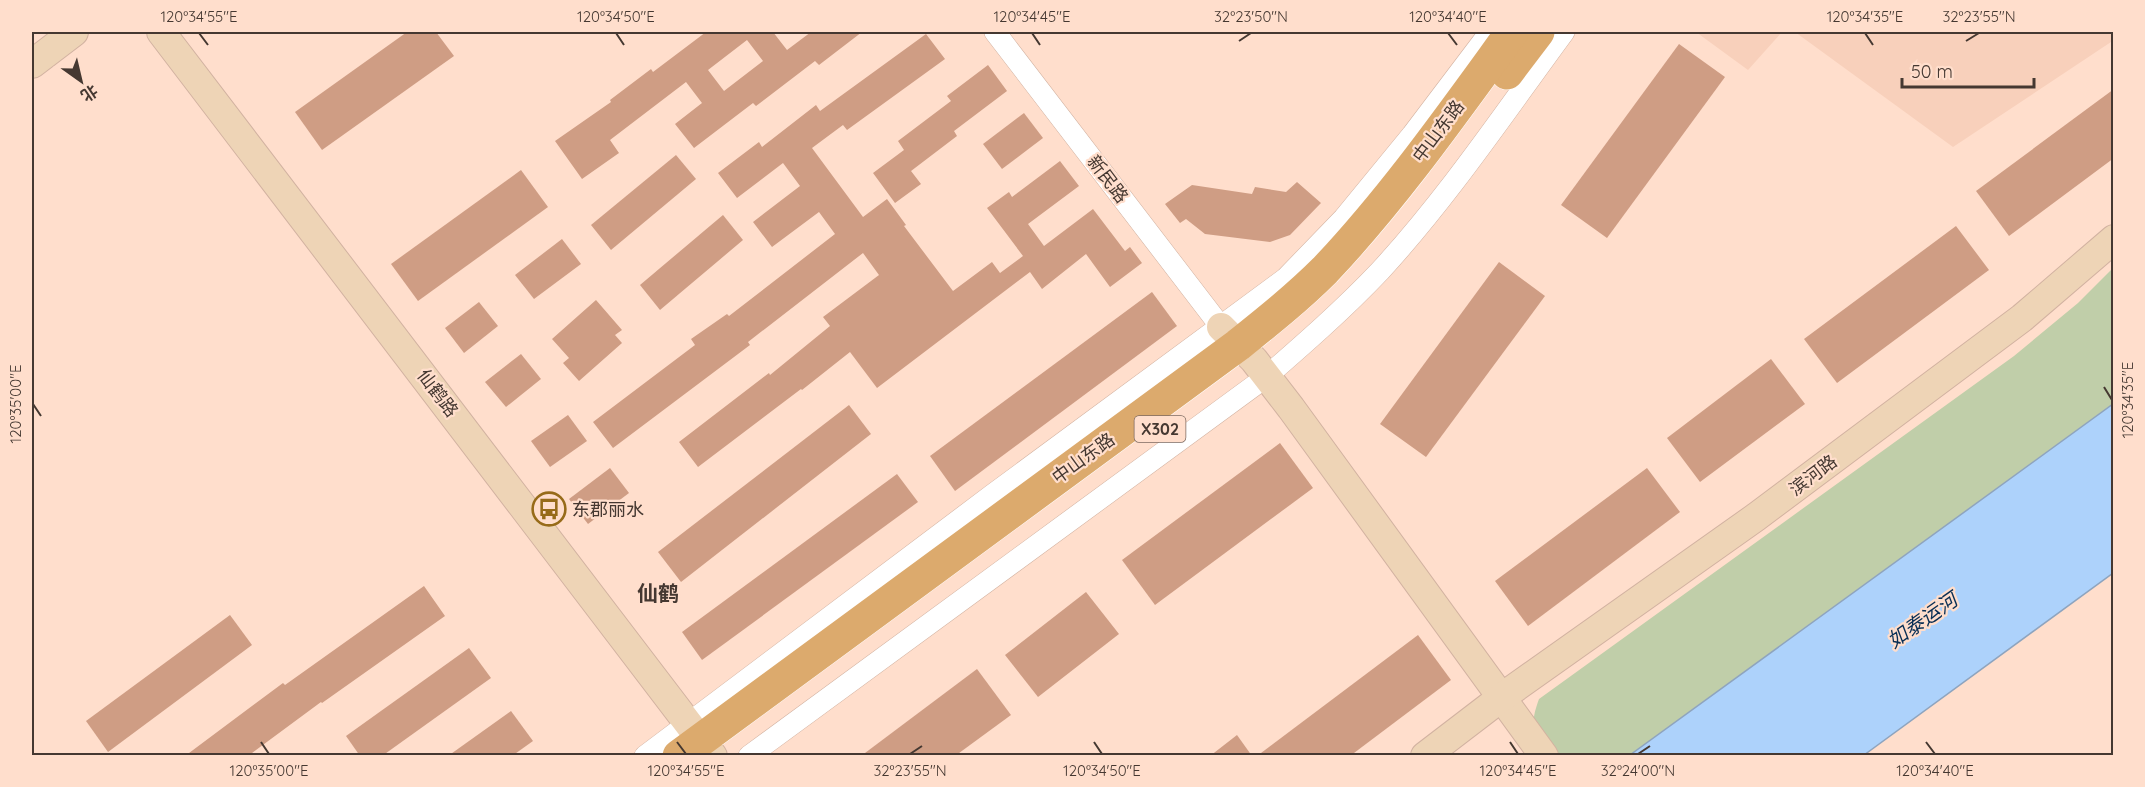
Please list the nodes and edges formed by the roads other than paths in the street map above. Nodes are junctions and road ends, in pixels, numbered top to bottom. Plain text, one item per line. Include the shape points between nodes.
1 (74, 32) edge
2 (161, 32) edge
3 (995, 32) edge
4 (1490, 32) edge
5 (1512, 32) edge
6 (1538, 32) edge
7 (1564, 32) edge
8 (32, 64) edge
9 (2114, 239) edge
10 (1245, 353) junction
11 (1502, 698) junction
12 (701, 747) edge
13 (645, 756) edge
14 (748, 756) edge
15 (1425, 756) edge
16 (1544, 756) edge

1 - 8 street
2 - 12 street, 仙鹤路
3 - 10 street, 新民路
4 - 10 street via 1344,218 1286,279
5 - 10 main road, 中山东路 / X302 via 1360,230
6 - 10 main road, 中山东路 / X302 via 1383,236 1342,282
7 - 10 street via 1436,204 1380,271 1315,334
9 - 11 street, 滨河路 via 2022,318 1756,517
10 - 11 street via 1291,408
10 - 12 main road, 中山东路 / X302
10 - 14 street
11 - 15 street, 滨河路
11 - 16 street
12 - 13 street

